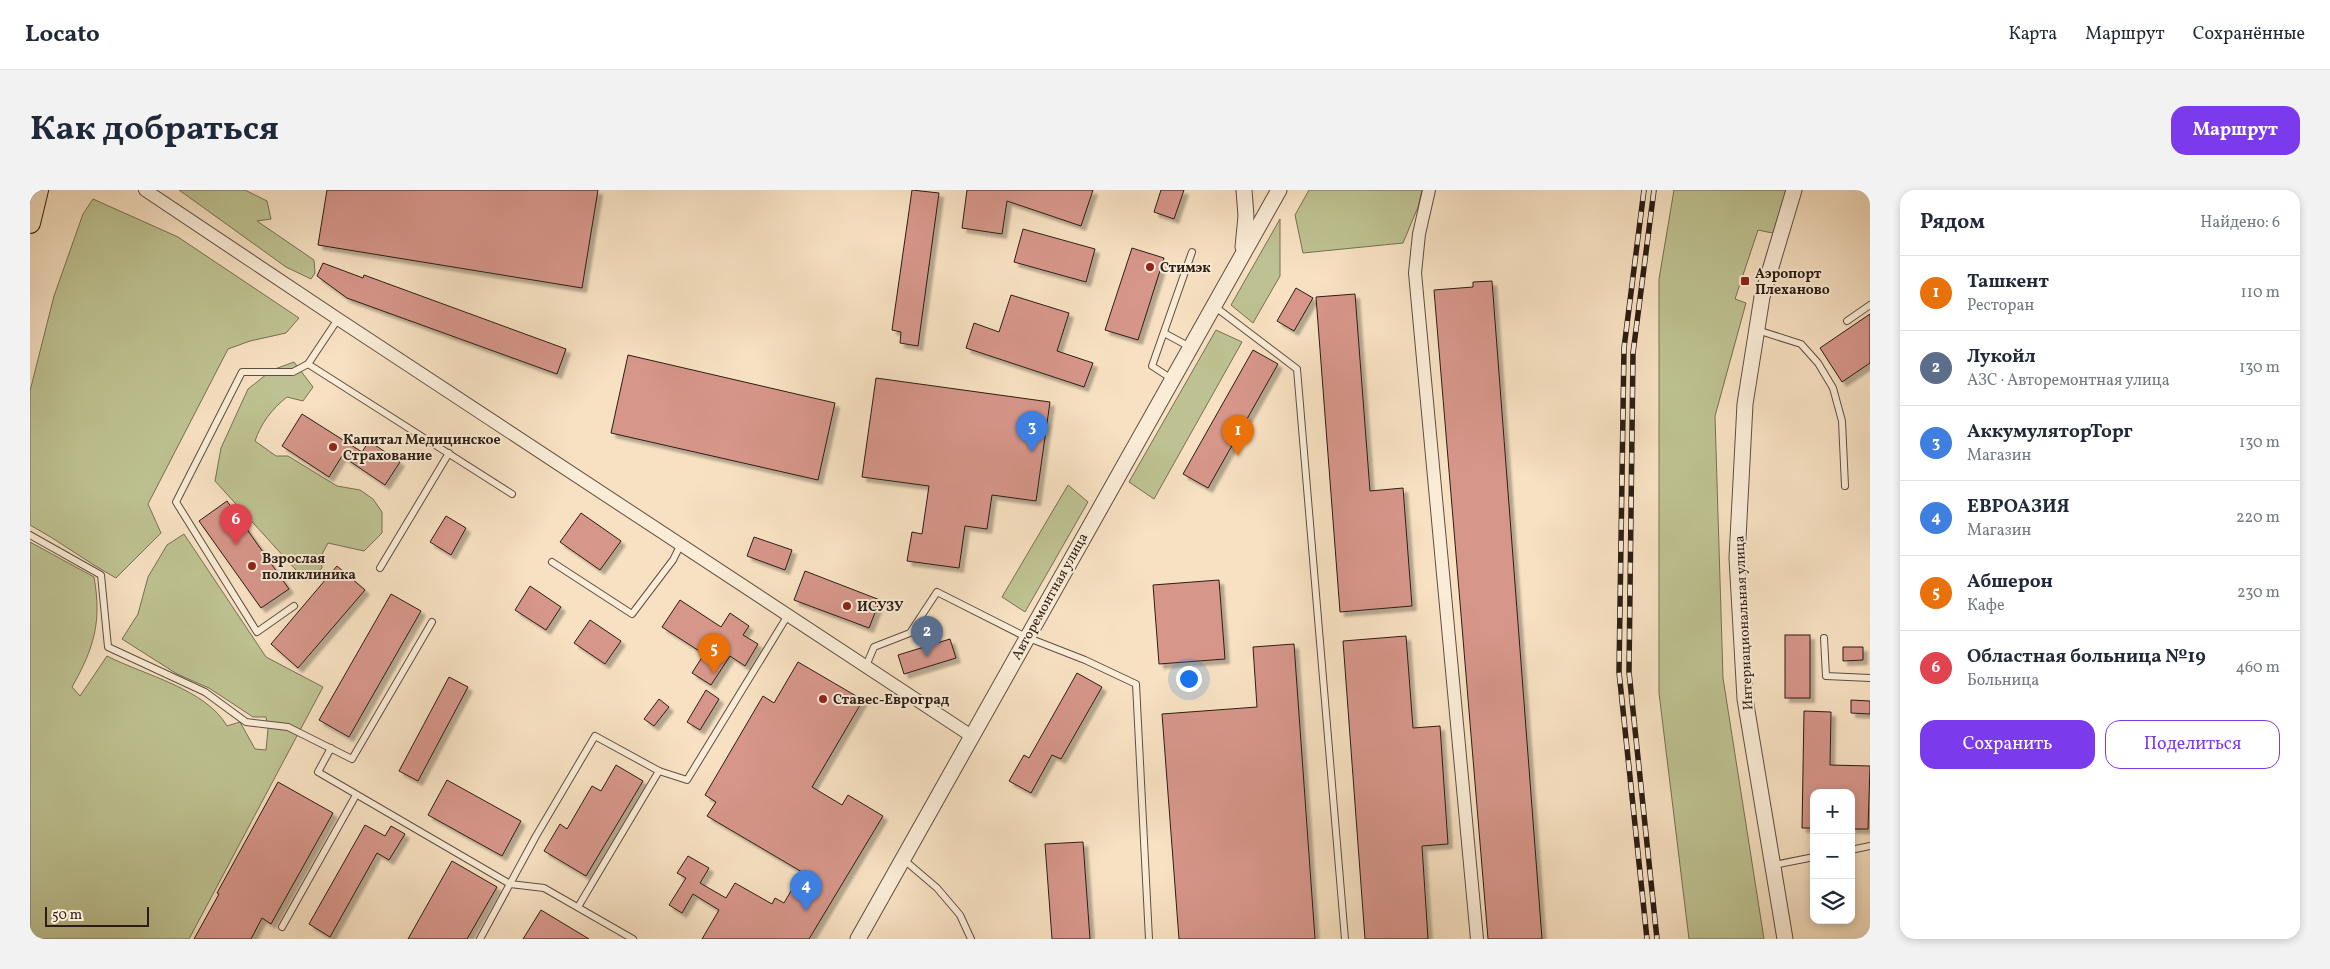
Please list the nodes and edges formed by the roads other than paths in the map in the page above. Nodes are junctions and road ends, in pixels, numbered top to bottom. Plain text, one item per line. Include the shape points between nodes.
1 (38, 190) edge
2 (145, 190) edge
3 (1244, 190) edge
4 (1279, 190) edge
5 (1429, 190) edge
6 (1794, 190) edge
7 (30, 223) edge
8 (1192, 252) dead end
9 (1242, 253) junction
10 (1870, 305) edge
11 (1213, 306) junction
12 (338, 319) junction
13 (1847, 321) dead end
14 (1757, 330) junction
15 (1164, 333) junction
16 (1190, 347) junction
17 (308, 364) junction
18 (1172, 379) junction
19 (449, 453) junction
20 (1845, 486) dead end
21 (512, 494) dead end
22 (30, 535) edge
23 (681, 544) junction
24 (552, 562) dead end
25 (380, 568) dead end
26 (294, 606) dead end
27 (788, 615) junction
28 (432, 622) dead end
29 (1026, 637) junction
30 (1824, 638) dead end
31 (866, 666) junction
32 (1870, 678) edge
33 (970, 736) junction
34 (331, 748) junction
35 (659, 771) junction
36 (356, 795) junction
37 (1870, 846) edge
38 (1855, 849) edge
39 (1810, 858) edge
40 (902, 859) junction
41 (1774, 865) junction
42 (510, 884) junction
43 (578, 907) junction
44 (282, 927) dead end
45 (480, 939) edge
46 (633, 939) edge
47 (858, 939) edge
48 (971, 939) edge
49 (1149, 939) edge
50 (1345, 939) edge
51 (1478, 939) edge
52 (1786, 939) edge

1 - 7 main road
2 - 12 street
3 - 9 street via 1246,216
4 - 9 street, Авторемонтная улица
5 - 51 street via 1419,234 1415,273
6 - 14 street, Интернациональная улица via 1762,297
8 - 15 lane
9 - 11 street, Авторемонтная улица
10 - 13 lane
11 - 16 street, Авторемонтная улица
11 - 50 lane via 1296,368
12 - 17 lane
12 - 23 street
14 - 20 lane via 1801,344 1833,388 1842,421
14 - 41 street, Интернациональная улица via 1745,404 1737,558 1745,699
15 - 16 lane
15 - 18 lane via 1152,366
16 - 18 street, Авторемонтная улица
17 - 19 lane
17 - 26 lane via 293,372 242,372 176,502 257,632
18 - 29 street, Авторемонтная улица
19 - 21 lane
19 - 25 lane
22 - 34 lane via 101,575 108,648 205,692 246,722 288,727
23 - 24 lane via 674,560 632,614
23 - 27 street
27 - 31 street
27 - 35 lane via 687,780
28 - 34 lane via 352,758
29 - 31 lane via 937,592 910,633 874,647
29 - 33 street, Авторемонтная улица
29 - 49 lane via 1136,684
30 - 32 lane via 1826,676
31 - 33 street
33 - 40 street, Авторемонтная улица
34 - 36 lane via 318,772
35 - 42 lane via 595,736
35 - 43 lane
36 - 42 lane
36 - 44 lane
37 - 38 lane
39 - 41 lane
40 - 47 street, Авторемонтная улица
40 - 48 lane via 937,888 960,914
41 - 52 street, Интернациональная улица
42 - 43 lane via 544,888
42 - 45 lane
43 - 46 lane

